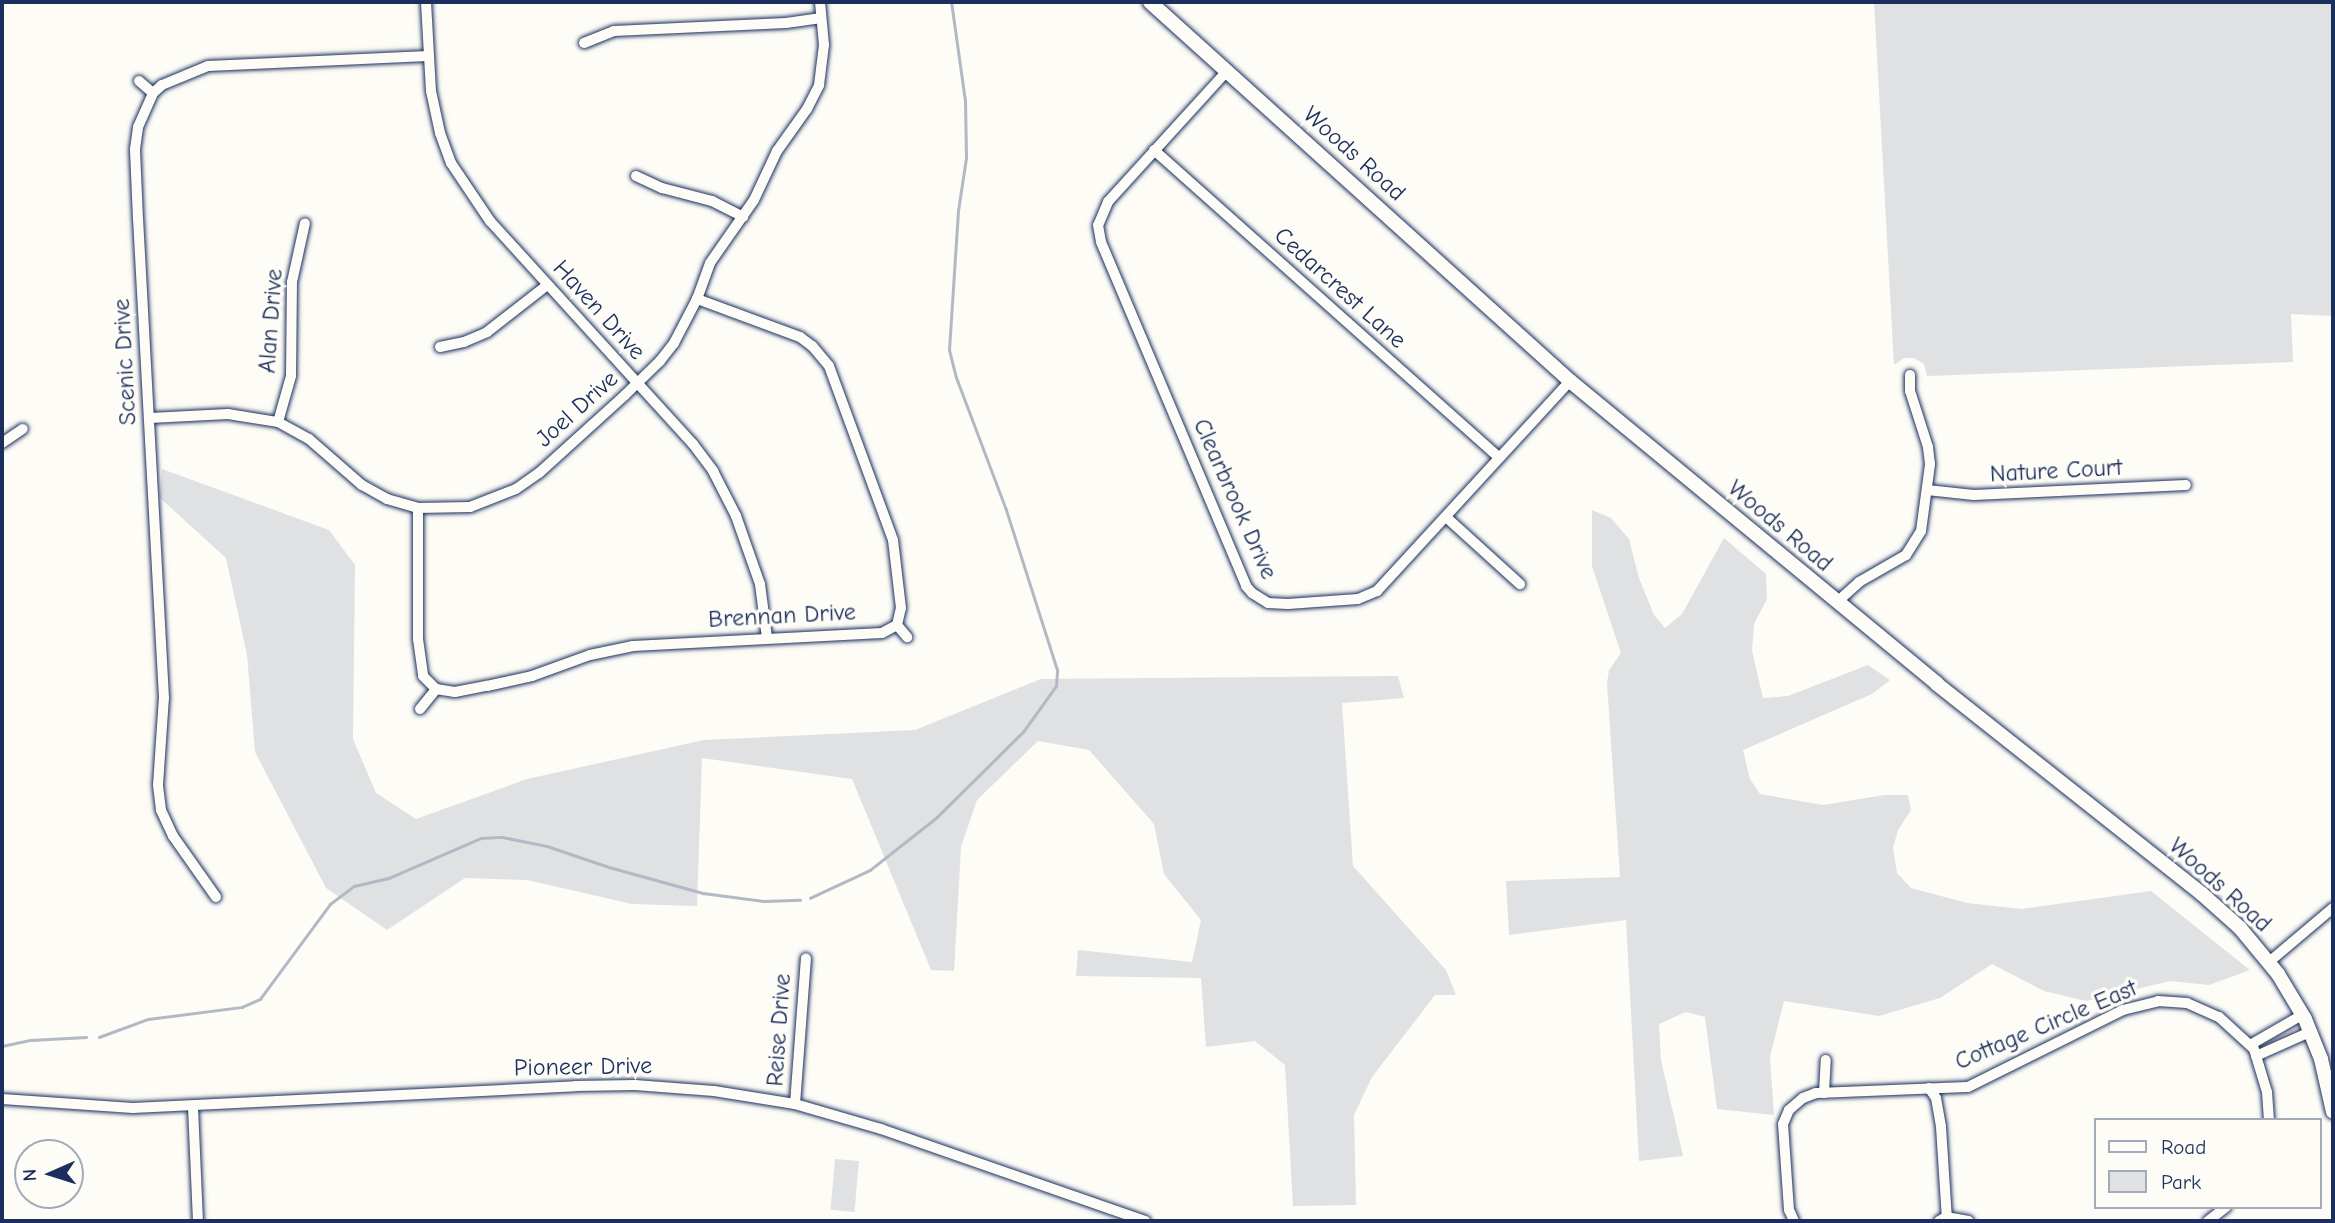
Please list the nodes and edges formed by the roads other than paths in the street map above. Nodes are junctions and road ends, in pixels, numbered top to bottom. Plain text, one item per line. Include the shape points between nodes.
1 (426, 2) edge
2 (820, 2) edge
3 (1150, 2) edge
4 (820, 18) junction
5 (584, 43) dead end
6 (428, 56) junction
7 (1227, 71) junction
8 (139, 80) dead end
9 (153, 93) junction
10 (1154, 149) junction
11 (636, 176) dead end
12 (743, 217) junction
13 (305, 223) dead end
14 (546, 286) junction
15 (696, 299) junction
16 (440, 347) dead end
17 (1910, 375) dead end
18 (1570, 381) junction
19 (637, 383) junction
20 (150, 418) junction
21 (278, 422) junction
22 (23, 429) dead end
23 (2, 443) edge
24 (1498, 457) junction
25 (2186, 485) dead end
26 (1927, 490) junction
27 (418, 508) junction
28 (1446, 517) junction
29 (1520, 584) dead end
30 (1837, 602) junction
31 (897, 625) junction
32 (907, 637) dead end
33 (766, 638) junction
34 (436, 689) junction
35 (420, 709) dead end
36 (216, 897) dead end
37 (2333, 908) edge
38 (806, 958) dead end
39 (2269, 962) junction
40 (2302, 1015) junction
41 (2310, 1032) junction
42 (2254, 1050) junction
43 (1826, 1060) dead end
44 (1929, 1088) junction
45 (1824, 1093) junction
46 (2, 1099) edge
47 (795, 1104) junction
48 (193, 1107) junction
49 (2333, 1112) edge
50 (2269, 1118) edge
51 (2223, 1209) edge
52 (1944, 1220) edge
53 (198, 1221) edge
54 (1146, 1221) edge
55 (1794, 1221) edge
56 (1969, 1221) edge
57 (2208, 1221) edge

1 - 6 street, Haven Drive
2 - 4 street, Joel Drive
3 - 7 street, Woods Road
4 - 5 street via 614,31
4 - 12 street, Joel Drive via 824,60 819,85
6 - 9 street via 220,64 171,79
6 - 14 street, Haven Drive via 436,119 451,163 480,210
7 - 10 street, Clearbrook Drive
7 - 18 street, Woods Road
8 - 9 street
9 - 20 street, Scenic Drive via 138,127 135,149
10 - 24 street, Cedarcrest Lane
10 - 28 street, Clearbrook Drive via 1108,202 1098,225 1101,242 1246,586 1260,599 1276,604 1369,596
11 - 12 street via 712,201
12 - 15 street, Joel Drive via 710,263
13 - 21 street, Alan Drive via 292,282 290,376
14 - 16 street via 487,332
14 - 19 street, Haven Drive
15 - 19 street, Joel Drive via 674,343
15 - 31 street via 800,337 830,366 893,540 901,608
17 - 26 street via 1910,391 1928,447
18 - 24 street, Clearbrook Drive
18 - 30 street, Woods Road
19 - 27 street, Joel Drive via 516,489 470,507
19 - 33 street, Haven Drive via 701,454 726,493 760,584
20 - 21 street, Joel Drive via 228,414
20 - 36 street, Scenic Drive via 164,698 159,797 173,836
21 - 27 street, Joel Drive via 309,439 362,485
22 - 23 street
24 - 28 street, Clearbrook Drive
25 - 26 street, Nature Court via 1974,495
26 - 30 street via 1921,531 1906,555 1859,582
27 - 34 street via 418,639 423,676
28 - 29 street
30 - 39 street, Woods Road via 2202,894
31 - 32 street
31 - 33 street, Brennan Drive via 882,633
33 - 34 street, Brennan Drive via 633,646 498,684 455,692
34 - 35 street
37 - 39 street
38 - 47 street, Reise Drive
39 - 40 street, Woods Road
40 - 41 street, Woods Road
40 - 42 street
41 - 42 street
41 - 49 street, Woods Road
42 - 44 street, Cottage Circle East via 2219,1017 2187,1003 2158,1000 2123,1010 1968,1087
42 - 50 street via 2267,1092
43 - 45 street
44 - 45 street, Cottage Circle East
44 - 52 street via 1936,1098 1941,1127
45 - 55 street via 1802,1098 1783,1124 1789,1210
46 - 48 street, Pioneer Drive via 94,1107
47 - 48 street, Pioneer Drive via 714,1091 623,1085
47 - 54 street, Pioneer Drive
48 - 53 street
51 - 57 street
52 - 56 street

